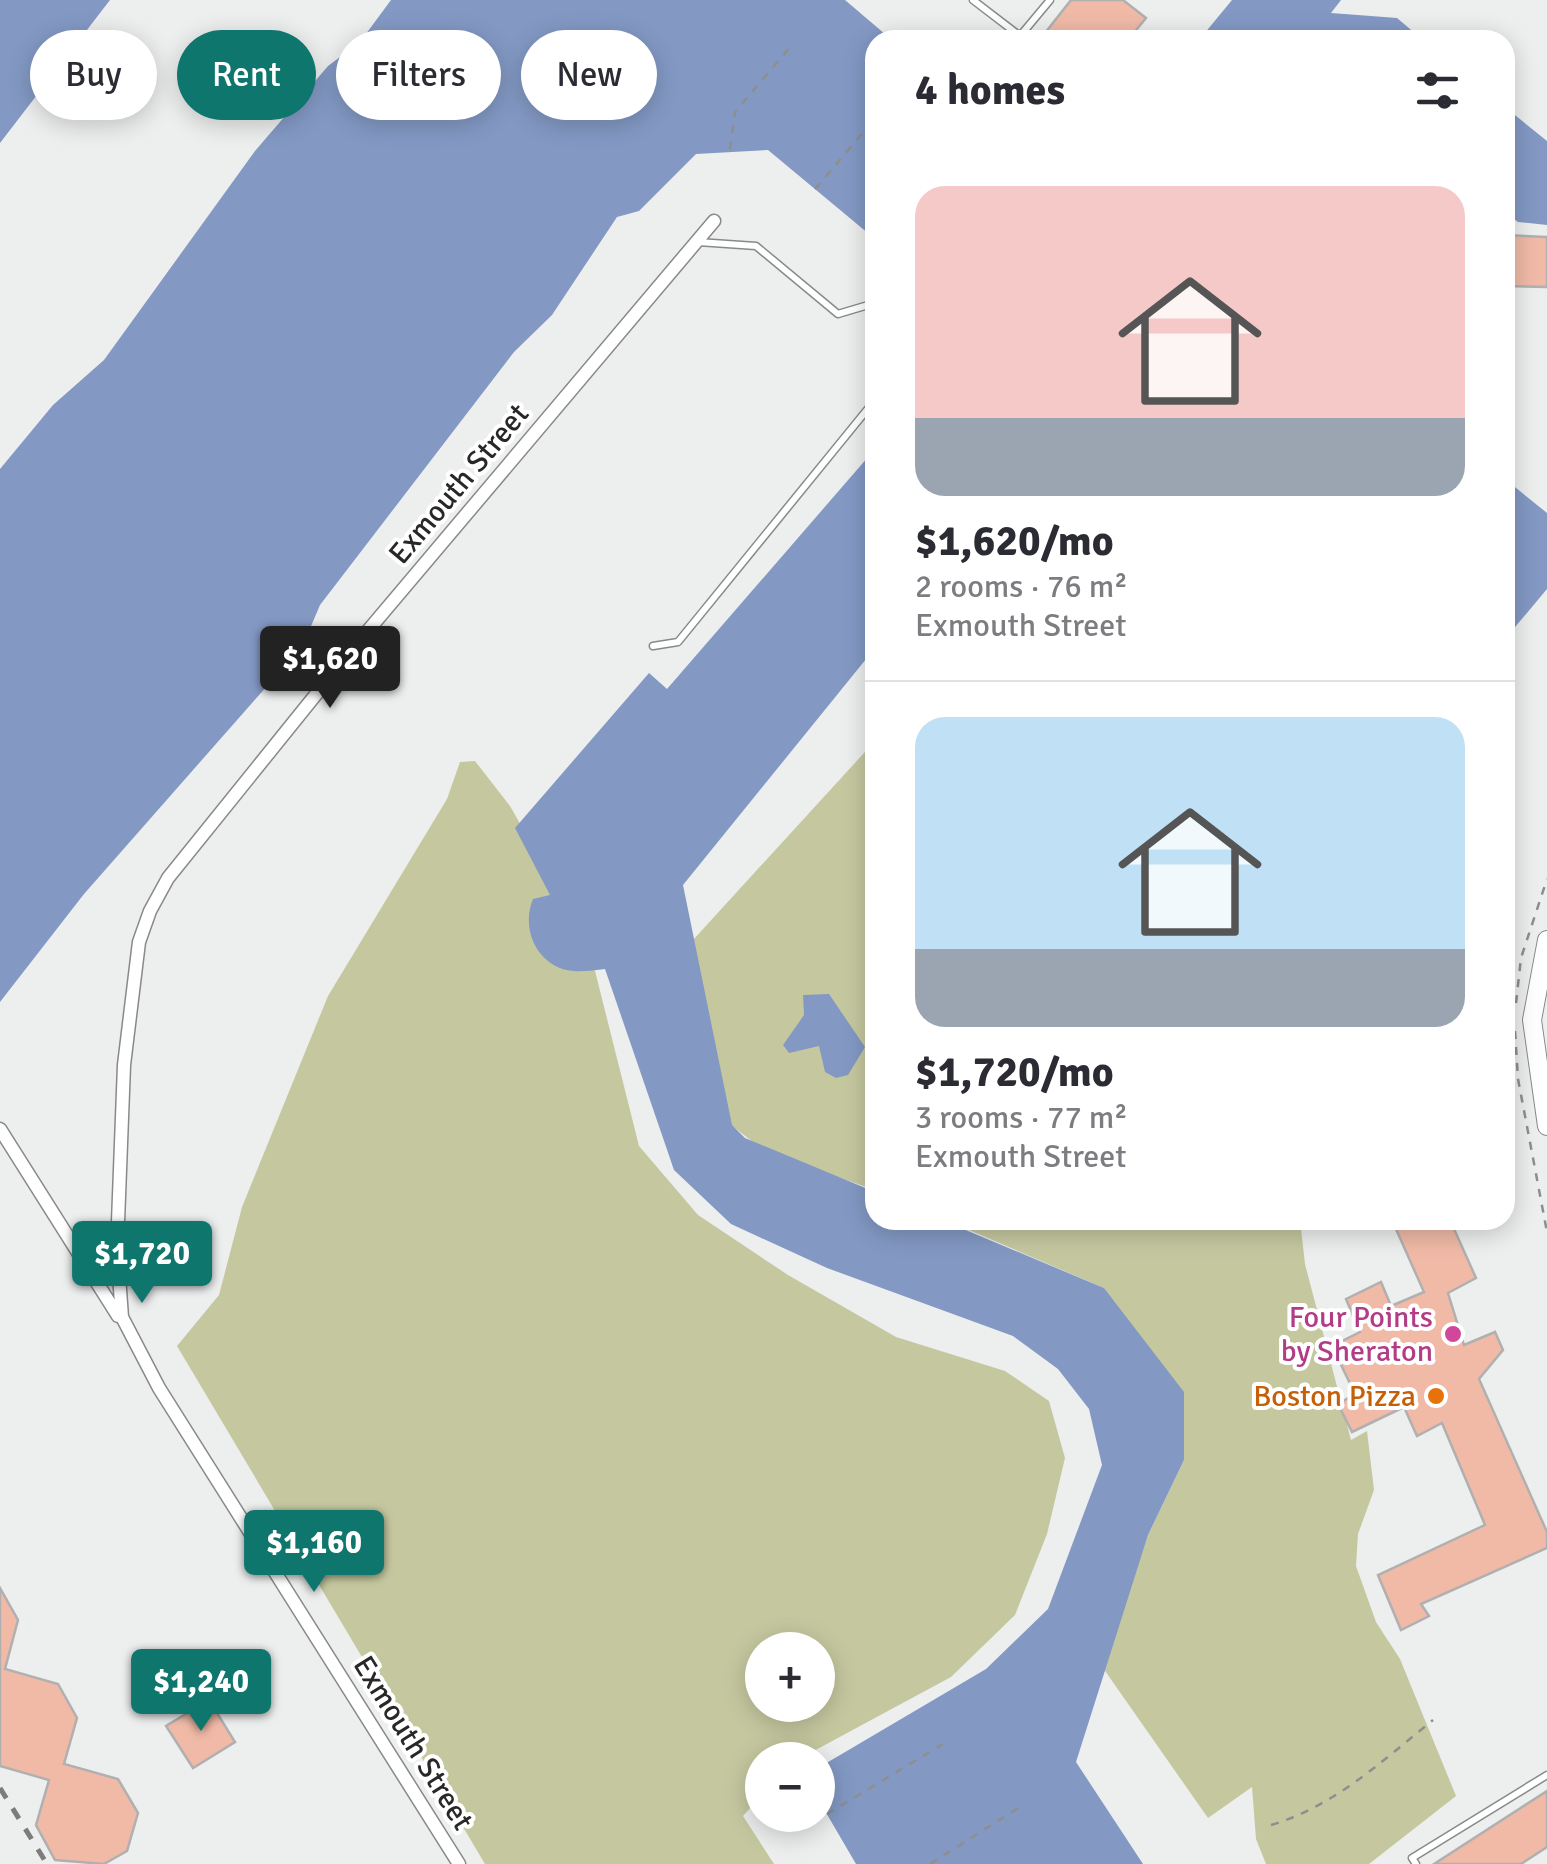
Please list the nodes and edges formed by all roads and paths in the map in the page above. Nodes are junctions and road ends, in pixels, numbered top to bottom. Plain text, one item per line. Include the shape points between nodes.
1 (972, 0) edge
2 (1050, 0) edge
3 (1012, 30) edge
4 (1025, 30) edge
5 (791, 46) dead end
6 (865, 130) edge
7 (730, 149) dead end
8 (816, 188) dead end
9 (714, 222) dead end
10 (697, 242) junction
11 (865, 305) edge
12 (865, 412) edge
13 (653, 646) dead end
14 (1547, 940) edge
15 (1547, 1126) edge
16 (0, 1129) edge
17 (134, 1344) junction
18 (1433, 1720) dead end
19 (943, 1744) dead end
20 (1547, 1775) edge
21 (1024, 1804) dead end
22 (835, 1809) edge
23 (1271, 1825) dead end
24 (459, 1864) edge
25 (930, 1864) edge
26 (1416, 1864) edge

1 - 3 lane
2 - 4 lane
5 - 7 path via 735,112
6 - 8 path
9 - 10 street, Exmouth Street
10 - 11 lane via 756,246 838,314
10 - 17 street, Exmouth Street via 356,646 158,894 139,942 119,1109 118,1286
12 - 13 lane via 678,642
14 - 15 street via 1532,1020
16 - 17 street, Exmouth Street
17 - 24 street, Exmouth Street
18 - 23 path via 1342,1793 1308,1814
19 - 22 path
20 - 26 lane via 1412,1858
21 - 25 path

